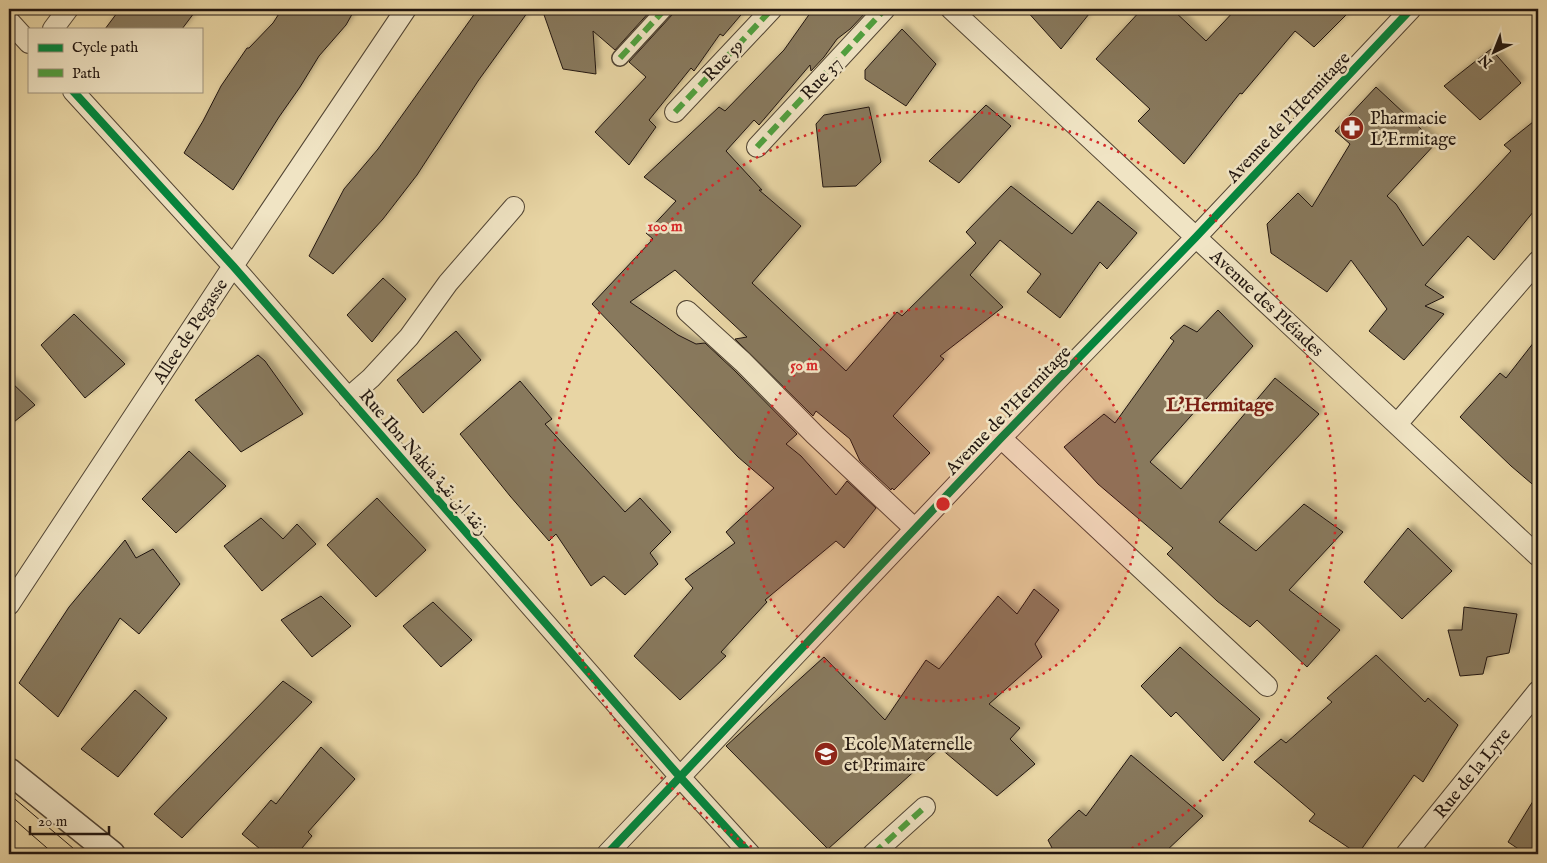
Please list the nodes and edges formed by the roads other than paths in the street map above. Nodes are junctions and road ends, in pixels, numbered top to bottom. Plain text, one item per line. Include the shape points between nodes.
1 (68, 9) edge
2 (406, 9) edge
3 (665, 9) edge
4 (772, 9) edge
5 (886, 9) edge
6 (951, 9) edge
7 (1411, 9) edge
8 (9, 21) edge
9 (54, 28) edge
10 (28, 42) edge
11 (620, 58) dead end
12 (74, 92) edge
13 (675, 112) dead end
14 (757, 147) dead end
15 (514, 207) dead end
16 (1196, 237) junction
17 (1538, 261) edge
18 (233, 266) junction
19 (687, 310) dead end
20 (348, 398) junction
21 (1397, 424) junction
22 (1001, 438) junction
23 (915, 528) junction
24 (1538, 556) edge
25 (9, 605) edge
26 (1267, 686) dead end
27 (1538, 691) edge
28 (9, 771) edge
29 (680, 777) junction
30 (925, 807) dead end
31 (112, 854) edge
32 (607, 854) edge
33 (750, 854) edge
34 (873, 854) edge
35 (1406, 854) edge

1 - 9 street
2 - 18 street, Allee de Pegasse
3 - 11 street
4 - 13 street, Rue 59
5 - 14 street, Rue 37
6 - 16 street, Avenue des Pléiades
7 - 16 street, Avenue de l'Hermitage
8 - 10 street
12 - 18 street, Rue Ibn Nakia زنقة ابن نقية
15 - 20 street via 448,283 410,337
16 - 21 street, Avenue des Pléiades
16 - 22 street, Avenue de l'Hermitage
17 - 21 street
18 - 20 street, Rue Ibn Nakia زنقة ابن نقية
18 - 25 street, Allee de Pegasse
19 - 23 street
20 - 29 street, Rue Ibn Nakia زنقة ابن نقية
21 - 24 street, Avenue des Pléiades
22 - 23 street, Avenue de l'Hermitage
22 - 26 street
23 - 29 street, Avenue de l'Hermitage
27 - 35 street, Rue de la Lyre
28 - 31 street
29 - 32 street, Avenue de l'Hermitage
29 - 33 street, Rue Ibn Nakia زنقة ابن نقية
30 - 34 street

